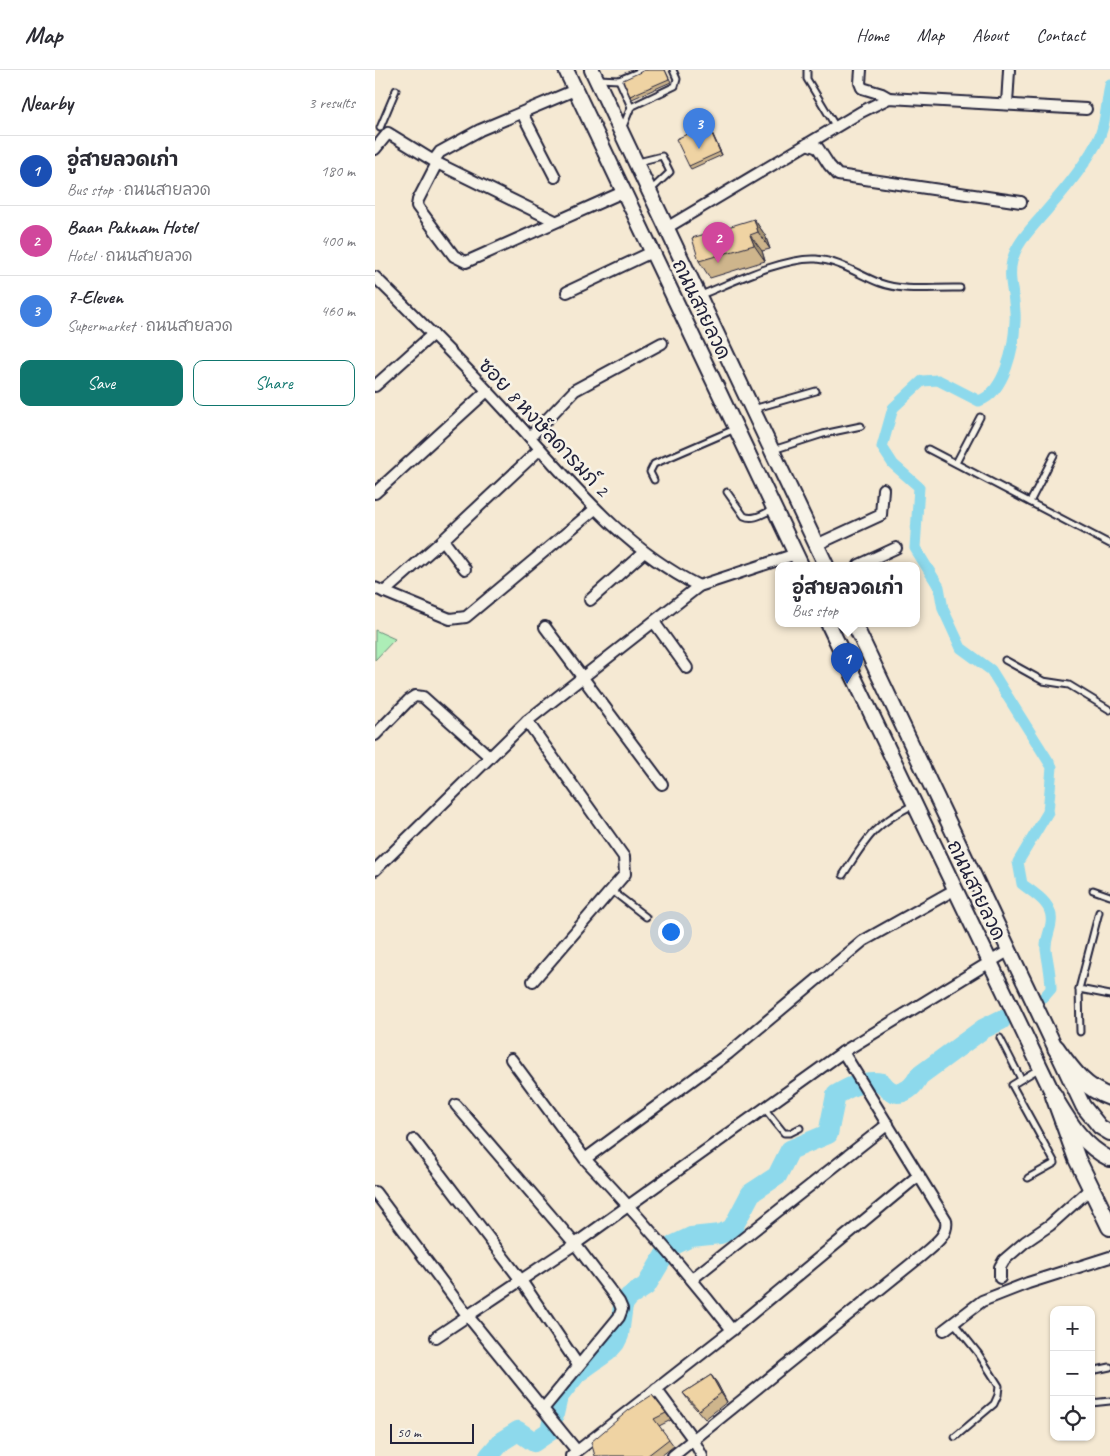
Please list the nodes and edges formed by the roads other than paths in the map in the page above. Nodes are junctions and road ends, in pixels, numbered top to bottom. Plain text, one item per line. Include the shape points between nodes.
1 (566, 70) edge
2 (643, 70) edge
3 (673, 70) edge
4 (807, 70) edge
5 (861, 70) edge
6 (1009, 70) edge
7 (594, 74) edge
8 (619, 80) junction
9 (396, 90) dead end
10 (575, 90) junction
11 (889, 98) junction
12 (1007, 104) junction
13 (631, 107) junction
14 (1086, 109) dead end
15 (522, 113) junction
16 (836, 127) junction
17 (380, 128) dead end
18 (622, 130) junction
19 (807, 144) junction
20 (375, 149) edge
21 (436, 162) junction
22 (637, 162) junction
23 (555, 177) dead end
24 (651, 191) junction
25 (623, 192) junction
26 (1021, 202) dead end
27 (555, 221) junction
28 (668, 227) junction
29 (652, 252) junction
30 (375, 277) edge
31 (960, 288) dead end
32 (567, 292) dead end
33 (700, 295) junction
34 (433, 334) junction
35 (663, 343) dead end
36 (734, 368) junction
37 (713, 377) junction
38 (375, 386) edge
39 (487, 391) junction
40 (816, 391) dead end
41 (753, 409) junction
42 (980, 417) dead end
43 (861, 426) dead end
44 (736, 428) junction
45 (530, 437) junction
46 (928, 448) dead end
47 (540, 449) junction
48 (772, 450) junction
49 (1054, 454) dead end
50 (955, 463) junction
51 (654, 480) dead end
52 (883, 489) dead end
53 (727, 492) dead end
54 (375, 493) edge
55 (1030, 502) junction
56 (775, 508) junction
57 (595, 509) junction
58 (443, 540) junction
59 (1110, 542) edge
60 (817, 545) junction
61 (896, 548) dead end
62 (643, 553) junction
63 (799, 560) edge
64 (825, 562) edge
65 (866, 562) edge
66 (775, 566) edge
67 (465, 569) dead end
68 (699, 586) junction
69 (379, 590) edge
70 (590, 600) dead end
71 (653, 622) junction
72 (545, 626) dead end
73 (830, 627) edge
74 (856, 627) edge
75 (1005, 660) dead end
76 (687, 668) dead end
77 (583, 676) junction
78 (1110, 710) edge
79 (527, 722) junction
80 (375, 735) edge
81 (490, 756) junction
82 (662, 784) dead end
83 (914, 804) junction
84 (375, 870) edge
85 (843, 875) dead end
86 (611, 890) junction
87 (954, 890) junction
88 (1093, 890) dead end
89 (1110, 896) edge
90 (1099, 912) dead end
91 (646, 917) dead end
92 (1008, 950) junction
93 (989, 961) junction
94 (533, 982) dead end
95 (1079, 989) junction
96 (1110, 995) edge
97 (1080, 1032) dead end
98 (1000, 1038) dead end
99 (1055, 1048) junction
100 (843, 1052) junction
101 (511, 1058) dead end
102 (1040, 1068) junction
103 (1021, 1079) junction
104 (1054, 1096) junction
105 (1110, 1097) edge
106 (456, 1105) dead end
107 (763, 1108) junction
108 (888, 1124) junction
109 (800, 1128) dead end
110 (1110, 1133) edge
111 (414, 1140) dead end
112 (1110, 1158) edge
113 (585, 1159) junction
114 (919, 1175) junction
115 (1028, 1178) dead end
116 (1091, 1188) junction
117 (375, 1192) edge
118 (629, 1205) junction
119 (1110, 1227) edge
120 (575, 1244) junction
121 (1110, 1257) edge
122 (1000, 1278) dead end
123 (520, 1279) junction
124 (692, 1279) junction
125 (467, 1315) junction
126 (954, 1322) junction
127 (732, 1330) junction
128 (944, 1330) dead end
129 (436, 1337) dead end
130 (578, 1365) junction
131 (1110, 1367) edge
132 (1095, 1370) edge
133 (656, 1389) junction
134 (1110, 1401) edge
135 (1095, 1403) edge
136 (543, 1409) junction
137 (955, 1437) dead end
138 (693, 1439) junction
139 (574, 1454) edge
140 (673, 1456) edge
141 (702, 1456) edge

1 - 10 main road, ถนนสายลวด
2 - 8 lane
3 - 13 lane via 677,79 675,86
4 - 16 lane via 807,79
5 - 11 street via 862,88
6 - 12 street
7 - 8 lane
7 - 18 main road, ถนนสายลวด
8 - 13 lane
9 - 17 lane
10 - 15 street
10 - 25 main road, ถนนสายลวด
11 - 12 street
11 - 16 street
12 - 14 street
13 - 18 lane
15 - 21 street via 480,130 440,152
15 - 23 street
16 - 19 street
18 - 22 main road, ถนนสายลวด
19 - 26 street via 819,148 838,175
19 - 28 street
20 - 21 street via 388,133
21 - 27 street
21 - 27 street via 417,206 459,260 475,259
22 - 24 main road, ถนนสายลวด
22 - 24 lane via 663,156 670,172
24 - 28 main road, ถนนสายลวด
25 - 27 street
25 - 29 main road, ถนนสายลวด
28 - 33 main road, ถนนสายลวด
29 - 32 street
29 - 37 main road, ถนนสายลวด
30 - 34 street, ซอย 8 หงษ์ลดารมภ์ 2
31 - 33 lane via 881,284 837,264 816,259 795,260
33 - 36 main road, ถนนสายลวด
34 - 38 street
34 - 39 street, ซอย 8 หงษ์ลดารมภ์ 2
35 - 45 street via 575,390
36 - 37 main road
36 - 41 main road, ถนนสายลวด
37 - 44 main road, ถนนสายลวด
39 - 45 street, ซอย 8 หงษ์ลดารมภ์ 2
39 - 54 street
40 - 41 lane
41 - 48 main road, ถนนสายลวด
42 - 50 lane
43 - 48 lane
44 - 51 lane via 654,464 650,472
44 - 56 main road, ถนนสายลวด
45 - 47 street, ซอย 8 หงษ์ลดารมภ์ 2
46 - 50 lane
47 - 57 street, ซอย 8 หงษ์ลดารมภ์ 2
47 - 58 street
48 - 60 main road, ถนนสายลวด
49 - 55 lane
50 - 55 lane
52 - 60 street via 881,515
53 - 56 lane via 748,518
55 - 59 lane
56 - 63 main road, ถนนสายลวด
57 - 62 street, ซอย 8 หงษ์ลดารมภ์ 2
57 - 69 street via 466,617 450,619
58 - 67 street
58 - 69 street
60 - 64 main road, ถนนสายลวด
61 - 65 street
62 - 68 street, ซอย 8 หงษ์ลดารมภ์ 2
62 - 70 street
66 - 68 street
68 - 71 street
71 - 76 street
71 - 77 street
72 - 77 street
73 - 83 main road, ถนนสายลวด
74 - 92 main road, ถนนสายลวด
75 - 78 lane via 1043,681 1069,685
77 - 79 street
77 - 82 street
79 - 81 street
79 - 86 street via 624,856 625,874
80 - 81 street via 409,700 415,696 423,697
81 - 84 street
83 - 85 lane via 887,818 871,832
83 - 87 main road, ถนนสายลวด
86 - 91 lane
86 - 94 street
87 - 93 main road, ถนนสายลวด
87 - 113 street via 863,941 729,1053
88 - 89 lane
90 - 95 lane
92 - 93 street
92 - 99 main road, ถนนสายลวด
93 - 100 street
93 - 102 main road, ถนนสายลวด
95 - 96 lane
95 - 97 lane
98 - 103 lane
99 - 105 highway via 1079,1080 1094,1092
99 - 110 main road, ถนนสายลวด via 1083,1106 1100,1127
100 - 107 street
100 - 108 street
101 - 113 street
102 - 103 lane
102 - 104 main road, ถนนสายลวด
103 - 115 lane via 1011,1085 1055,1163
104 - 112 main road, ถนนสายลวด via 1076,1132 1096,1152
104 - 116 highway
106 - 120 street
107 - 109 lane via 784,1133
107 - 118 street
108 - 114 street
108 - 124 street
111 - 123 street
113 - 118 street
114 - 127 street
114 - 138 street via 946,1220 944,1235
116 - 119 highway
116 - 122 street via 1050,1225 1003,1260
117 - 125 street
118 - 120 street
118 - 124 street
120 - 123 street
120 - 130 street via 622,1309
121 - 126 street via 1028,1282 982,1301
123 - 125 street
123 - 130 street
124 - 127 street
125 - 129 street
125 - 136 street
126 - 128 street
126 - 137 lane via 999,1386 994,1404
127 - 133 street
130 - 136 street
131 - 132 lane
133 - 138 street
133 - 139 street
134 - 135 lane
136 - 139 street
138 - 140 street
138 - 141 street

